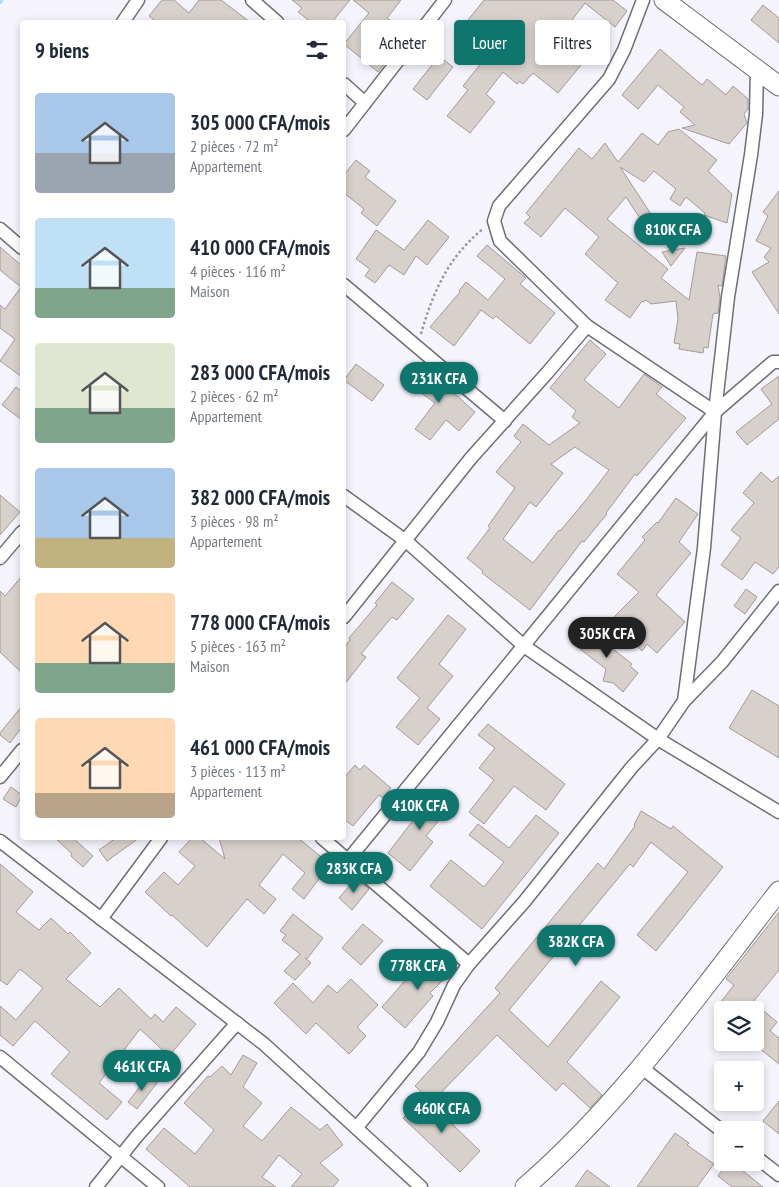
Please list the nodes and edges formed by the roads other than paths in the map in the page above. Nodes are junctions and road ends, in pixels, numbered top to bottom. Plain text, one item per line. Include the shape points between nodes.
1 (138, 0) edge
2 (445, 0) edge
3 (643, 0) edge
4 (664, 0) edge
5 (255, 1) edge
6 (124, 20) edge
7 (275, 20) edge
8 (757, 68) junction
9 (346, 86) edge
10 (779, 86) edge
11 (365, 103) junction
12 (346, 127) edge
13 (0, 229) edge
14 (20, 246) edge
15 (346, 287) edge
16 (588, 326) junction
17 (779, 362) edge
18 (715, 412) junction
19 (505, 421) junction
20 (346, 497) edge
21 (20, 534) edge
22 (406, 541) junction
23 (0, 558) edge
24 (779, 591) edge
25 (346, 615) edge
26 (524, 646) junction
27 (684, 701) junction
28 (658, 739) junction
29 (20, 752) edge
30 (0, 776) edge
31 (779, 812) edge
32 (160, 840) edge
33 (324, 840) edge
34 (0, 841) edge
35 (348, 860) junction
36 (779, 891) edge
37 (101, 919) junction
38 (468, 964) junction
39 (237, 1023) junction
40 (0, 1057) edge
41 (641, 1067) junction
42 (714, 1124) edge
43 (357, 1127) junction
44 (120, 1156) junction
45 (764, 1163) edge
46 (779, 1175) edge
47 (96, 1187) edge
48 (158, 1187) edge
49 (422, 1187) edge
50 (525, 1187) edge

1 - 6 street
2 - 11 street
3 - 16 street via 609,79 499,206 494,221 500,241
4 - 8 street
5 - 7 street
8 - 10 street
8 - 18 street via 751,155 728,296
9 - 11 street
11 - 12 street
13 - 14 street
15 - 19 street
16 - 18 street
16 - 19 street
17 - 18 street via 773,362
18 - 26 street
18 - 27 street via 704,548
19 - 22 street via 442,493
20 - 22 street
21 - 23 street
22 - 25 street
22 - 26 street
24 - 27 street via 722,662
26 - 28 street
26 - 35 street
27 - 28 street
28 - 31 street
28 - 38 street via 524,902
29 - 30 street
32 - 37 street
33 - 35 street
34 - 37 street
35 - 38 street
36 - 41 street
37 - 39 street
38 - 43 street via 418,1052
39 - 43 street
39 - 44 street
40 - 44 street
41 - 42 street
41 - 50 street via 600,1116
43 - 49 street
44 - 47 street
44 - 48 street
45 - 46 street

